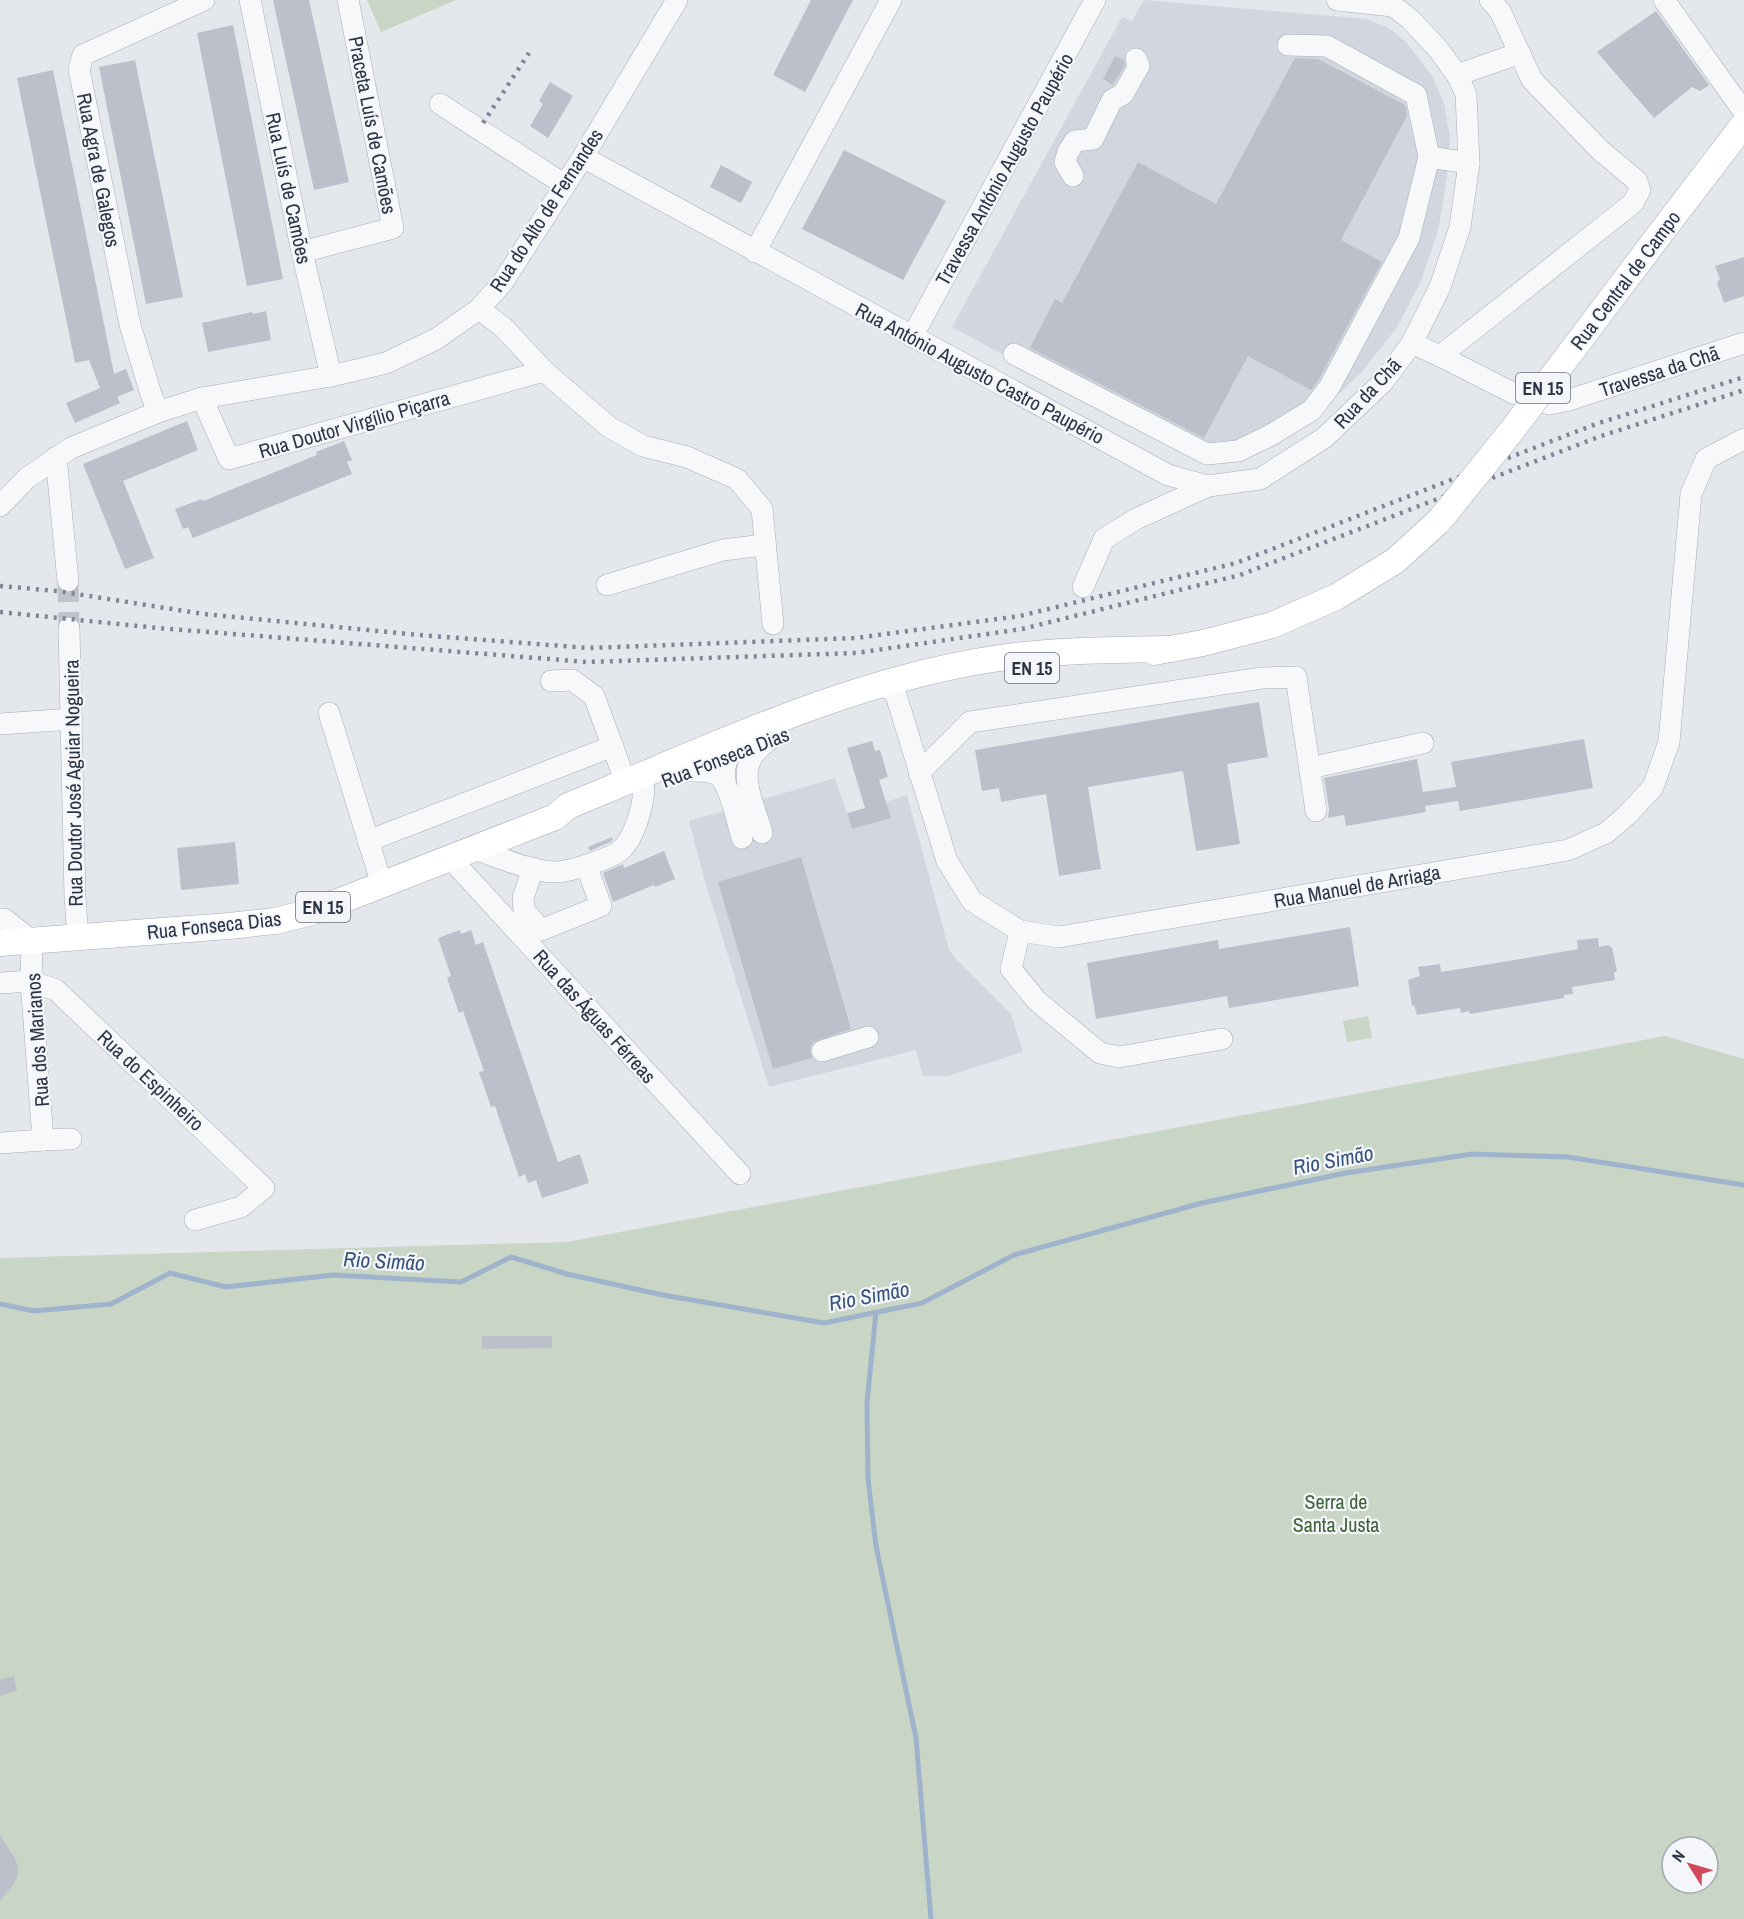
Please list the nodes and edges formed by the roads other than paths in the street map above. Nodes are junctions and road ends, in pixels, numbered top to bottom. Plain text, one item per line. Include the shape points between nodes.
1 (204, 0) edge
2 (250, 0) edge
3 (348, 0) edge
4 (677, 0) edge
5 (891, 0) edge
6 (1095, 0) edge
7 (1337, 0) edge
8 (1490, 0) edge
9 (1664, 0) edge
10 (1393, 3) edge
11 (1288, 45) dead end
12 (1520, 53) junction
13 (1143, 59) dead end
14 (1457, 75) junction
15 (441, 104) dead end
16 (1744, 112) edge
17 (1740, 134) edge
18 (583, 157) junction
19 (1429, 157) junction
20 (1468, 163) junction
21 (1073, 176) dead end
22 (565, 185) junction
23 (302, 252) junction
24 (755, 252) junction
25 (479, 309) junction
26 (912, 337) junction
27 (1412, 343) junction
28 (1744, 343) edge
29 (1014, 354) dead end
30 (1440, 356) junction
31 (544, 371) junction
32 (331, 376) junction
33 (202, 399) junction
34 (158, 412) junction
35 (1744, 439) edge
36 (56, 457) junction
37 (1208, 486) junction
38 (0, 506) edge
39 (1440, 520) joint
40 (764, 544) junction
41 (68, 581) tunnel mouth
42 (608, 585) dead end
43 (1083, 587) dead end
44 (773, 624) dead end
45 (69, 628) tunnel mouth
46 (1170, 649) junction
47 (551, 681) dead end
48 (885, 691) junction
49 (328, 713) dead end
50 (796, 713) junction
51 (72, 719) junction
52 (0, 724) edge
53 (1423, 743) dead end
54 (613, 746) junction
55 (690, 764) junction
56 (738, 764) junction
57 (1310, 768) junction
58 (919, 773) junction
59 (635, 784) junction
60 (726, 786) junction
61 (1316, 812) dead end
62 (368, 841) junction
63 (462, 853) junction
64 (585, 865) junction
65 (533, 868) junction
66 (382, 885) junction
67 (0, 919) edge
68 (1020, 931) junction
69 (78, 938) junction
70 (32, 941) junction
71 (0, 943) edge
72 (31, 981) junction
73 (0, 983) edge
74 (868, 1037) dead end
75 (1222, 1039) dead end
76 (822, 1051) dead end
77 (71, 1139) dead end
78 (44, 1140) junction
79 (0, 1143) edge
80 (740, 1174) dead end
81 (195, 1220) dead end

1 - 34 street, Rua Agra de Galegos via 83,55 79,69 130,325
2 - 23 street, Rua Luís de Camões
3 - 23 street, Praceta Luís de Camões via 393,228
4 - 18 street, Rua do Alto de Fernandes
5 - 24 street
6 - 26 street, Travessa António Augusto Paupério
7 - 10 street
8 - 12 street via 1500,11
9 - 16 street
10 - 14 street via 1438,49
11 - 19 street via 1327,46 1416,94
12 - 14 street
12 - 30 street via 1532,80 1600,150 1637,181 1640,190 1633,202
13 - 21 street via 1126,59 1110,87 1113,100 1093,139 1075,141 1068,152 1065,162
14 - 20 street via 1466,94
15 - 22 street
17 - 39 main road, Rua Central de Campo / EN 15, bridge
18 - 22 street, Rua do Alto de Fernandes
18 - 24 street, Rua António Augusto Castro Paupério
19 - 20 street
19 - 29 street via 1408,238 1330,386 1312,410 1239,451 1207,454
20 - 27 street via 1460,227 1440,287
22 - 25 street, Rua do Alto de Fernandes via 503,282
23 - 32 street, Rua Luís de Camões
24 - 26 street, Rua António Augusto Castro Paupério
25 - 31 street via 504,328
25 - 32 street, Rua do Alto de Fernandes via 436,339 386,363
26 - 37 street, Rua António Augusto Castro Paupério via 1168,475
27 - 30 street, Rua da Chã
27 - 37 street, Rua da Chã via 1383,382 1324,438 1260,479
28 - 30 street, Travessa da Chã via 1549,404 1515,394
31 - 33 street, Rua Doutor Virgílio Piçarra via 229,459
31 - 40 street via 609,427 643,446 687,457 737,478 762,509
32 - 33 street, Rua do Alto de Fernandes
33 - 34 street, Rua do Alto de Fernandes
34 - 36 street, Rua do Alto de Fernandes
35 - 68 street, Rua Manuel de Arriaga via 1706,459 1691,494 1669,742 1653,787 1606,833 1568,850 1059,937
36 - 38 street, Rua do Alto de Fernandes via 27,478
36 - 41 street
37 - 43 street, Rua da Chã via 1136,519 1104,539
39 - 46 main road, Rua Fonseca Dias / EN 15 via 1395,561 1336,597 1272,625
40 - 42 street via 723,550
40 - 44 street
45 - 51 street, Rua Doutor José Aguiar Nogueira
46 - 48 main road, Rua Fonseca Dias / EN 15 via 1111,662 1028,668
46 - 48 main road, Rua Fonseca Dias / EN 15 via 1010,657 937,671
47 - 54 street via 572,680 594,696
48 - 50 main road, Rua Fonseca Dias / EN 15
48 - 56 main road, Rua Fonseca Dias / EN 15 via 769,740
48 - 58 street, Rua Manuel de Arriaga
49 - 62 street
50 - 55 main road, Rua Fonseca Dias / EN 15
50 - 56 street via 771,732 735,749
51 - 52 street
51 - 69 street, Rua Doutor José Aguiar Nogueira
53 - 57 street
54 - 59 street
54 - 62 street
55 - 56 main road, Rua Fonseca Dias / EN 15
55 - 59 main road, Rua Fonseca Dias / EN 15
55 - 60 street via 719,776
56 - 60 street via 723,774
56 - 60 street via 748,785 752,835
57 - 58 street via 1296,677 1262,678 970,722
57 - 61 street
58 - 68 street, Rua Manuel de Arriaga via 947,861 972,901
59 - 63 main road, Rua Fonseca Dias / EN 15 via 570,817 555,817
59 - 64 street via 643,805 629,839 621,850
62 - 66 street
63 - 65 street
63 - 66 main road, Rua Fonseca Dias / EN 15
63 - 80 street, Rua das Águas Férreas
64 - 65 street via 553,872
64 - 65 street via 601,906 541,930 524,910 523,898
66 - 69 main road, Rua Fonseca Dias / EN 15 via 312,912 275,921
67 - 70 street
68 - 75 street via 1011,969 1037,1001 1100,1053 1119,1057
69 - 70 main road, Rua Fonseca Dias / EN 15
70 - 71 main road, Rua Fonseca Dias / EN 15
70 - 72 street, Rua dos Marianos
72 - 73 street
72 - 78 street, Rua dos Marianos
72 - 81 street, Rua do Espinheiro via 56,990 264,1188 241,1207
74 - 76 street
77 - 78 street
78 - 79 street

